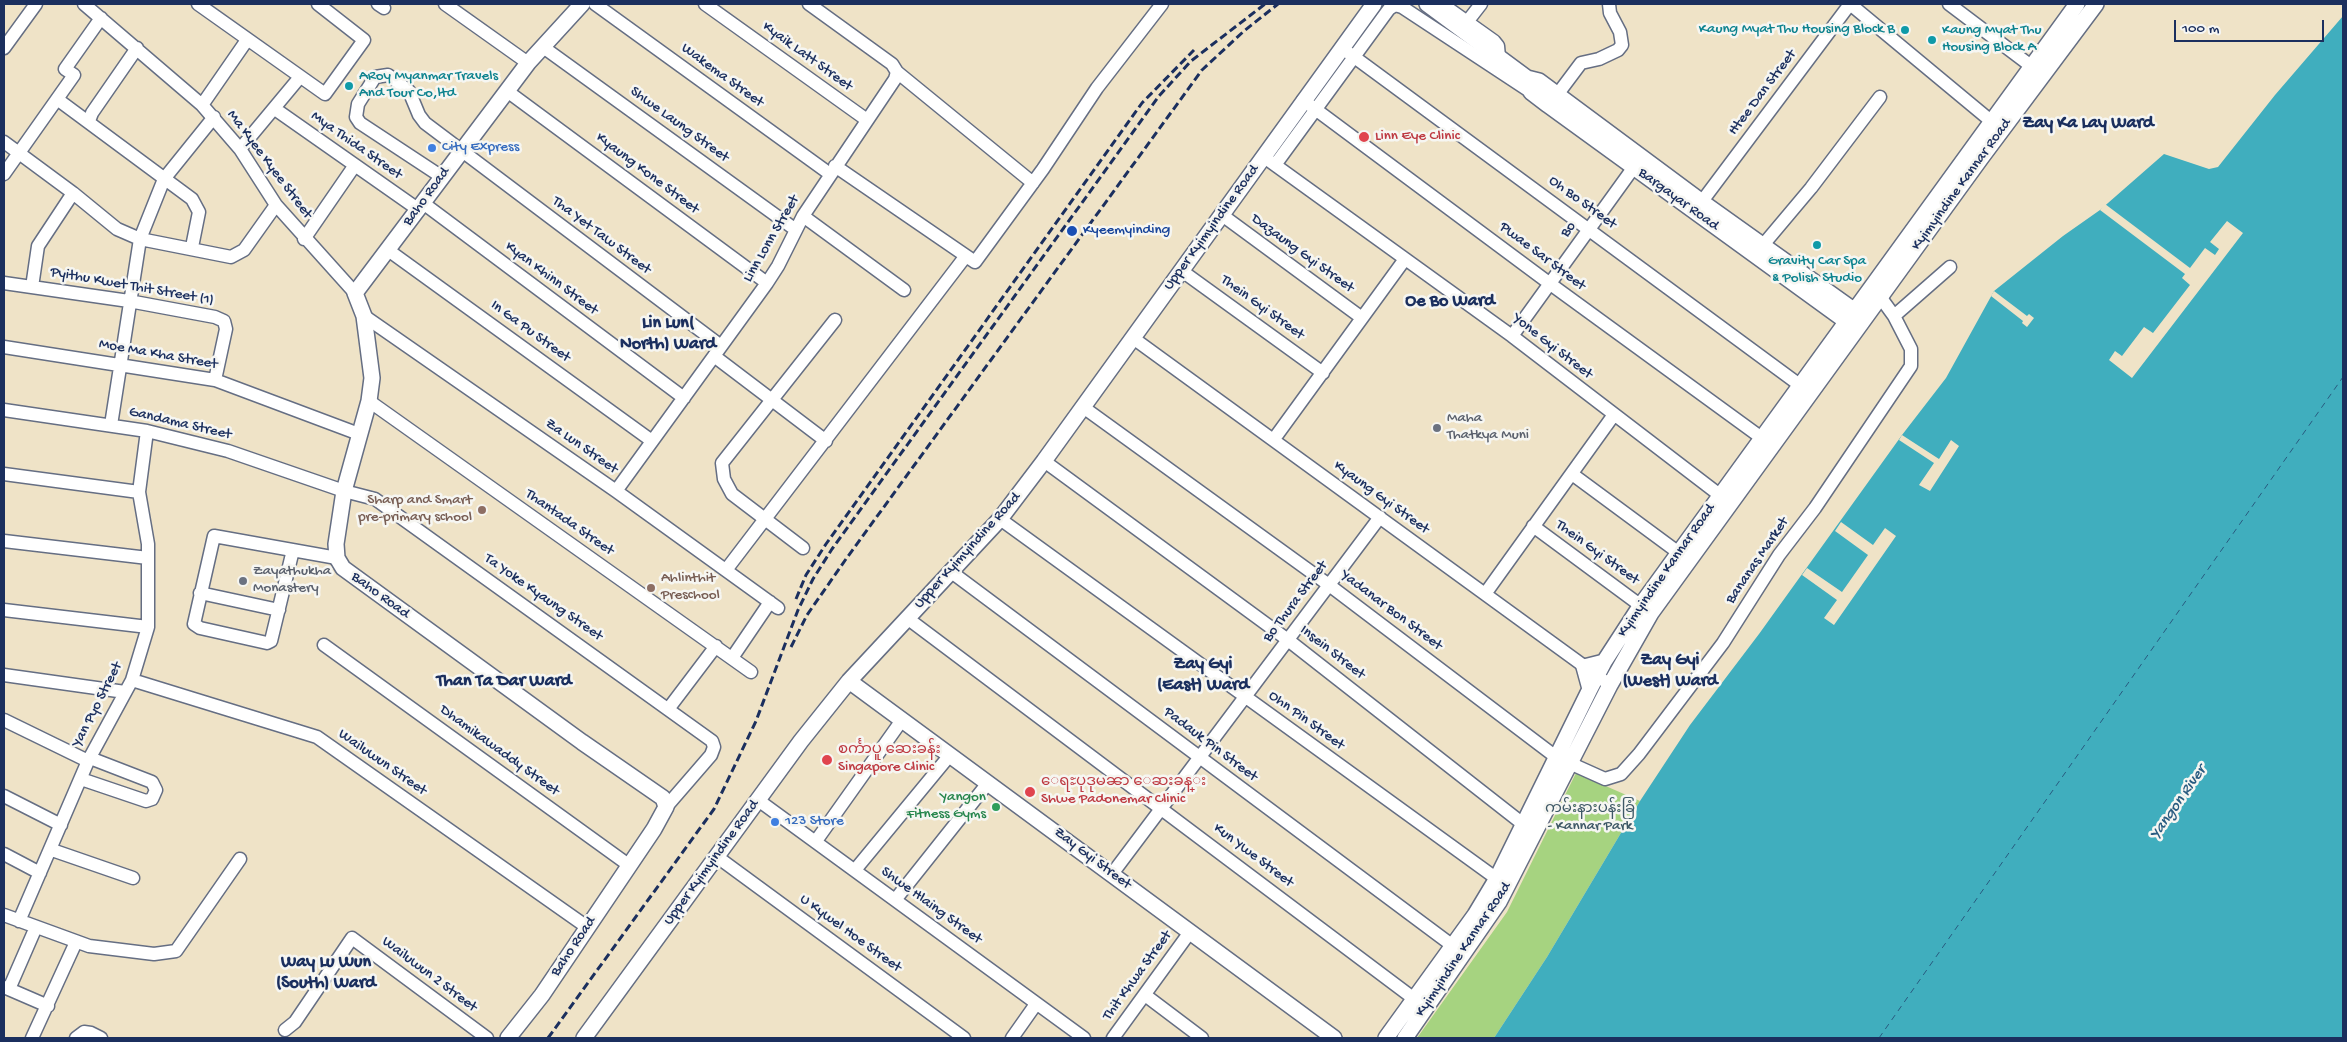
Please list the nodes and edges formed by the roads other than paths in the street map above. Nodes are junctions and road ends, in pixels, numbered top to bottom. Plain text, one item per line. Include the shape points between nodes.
1 (36, 4) edge
2 (84, 4) edge
3 (198, 4) edge
4 (318, 4) edge
5 (445, 4) edge
6 (595, 4) edge
7 (705, 4) edge
8 (809, 4) edge
9 (1162, 4) edge
10 (1374, 4) edge
11 (1427, 4) edge
12 (1442, 4) edge
13 (1481, 4) edge
14 (1609, 4) edge
15 (1850, 4) edge
16 (2077, 4) edge
17 (2096, 4) edge
18 (1954, 5) edge
19 (574, 6) edge
20 (101, 18) junction
21 (1467, 22) junction
22 (247, 40) junction
23 (543, 47) junction
24 (4, 48) edge
25 (137, 48) junction
26 (1348, 52) junction
27 (1498, 57) junction
28 (528, 63) junction
29 (2037, 70) junction
30 (897, 72) junction
31 (300, 77) junction
32 (1529, 85) junction
33 (507, 91) junction
34 (1557, 95) junction
35 (1880, 96) dead end
36 (58, 99) junction
37 (202, 104) junction
38 (1309, 104) junction
39 (275, 109) junction
40 (2007, 111) junction
41 (214, 117) junction
42 (867, 120) junction
43 (89, 121) junction
44 (1991, 121) junction
45 (4, 142) edge
46 (240, 149) junction
47 (19, 152) junction
48 (461, 152) junction
49 (1269, 161) junction
50 (1638, 162) junction
51 (355, 165) junction
52 (832, 170) junction
53 (1963, 172) junction
54 (4, 174) edge
55 (442, 178) junction
56 (164, 179) junction
57 (1033, 183) junction
58 (73, 193) junction
59 (276, 205) junction
60 (421, 207) junction
61 (1698, 207) junction
62 (1222, 215) junction
63 (803, 216) junction
64 (1590, 229) junction
65 (796, 230) junction
66 (140, 238) junction
67 (304, 239) junction
68 (192, 247) junction
69 (388, 250) junction
70 (1759, 250) junction
71 (1405, 259) junction
72 (970, 260) junction
73 (1950, 267) dead end
74 (1182, 270) junction
75 (4, 283) edge
76 (767, 283) junction
77 (1549, 284) junction
78 (32, 287) junction
79 (904, 290) dead end
80 (355, 293) junction
81 (1881, 298) junction
82 (129, 301) junction
83 (364, 316) junction
84 (1894, 316) junction
85 (1362, 318) junction
86 (1849, 318) junction
87 (835, 320) dead end
88 (1512, 336) junction
89 (1133, 338) junction
90 (4, 347) edge
91 (718, 351) junction
92 (120, 364) junction
93 (1323, 373) junction
94 (215, 380) junction
95 (1801, 386) junction
96 (684, 398) junction
97 (369, 401) junction
98 (771, 401) junction
99 (1082, 407) junction
100 (4, 410) edge
101 (1613, 416) junction
102 (110, 425) junction
103 (147, 431) junction
104 (358, 434) junction
105 (1274, 439) junction
106 (652, 441) junction
107 (826, 442) junction
108 (1767, 442) junction
109 (1044, 461) junction
110 (4, 474) edge
111 (1572, 474) junction
112 (344, 491) junction
113 (616, 491) junction
114 (139, 492) junction
115 (1721, 496) junction
116 (1380, 517) junction
117 (764, 518) junction
118 (1000, 519) junction
119 (1533, 526) junction
120 (4, 541) edge
121 (803, 548) dead end
122 (293, 550) junction
123 (1679, 553) junction
124 (148, 558) junction
125 (337, 558) junction
126 (726, 570) junction
127 (950, 571) junction
128 (1329, 585) junction
129 (200, 593) junction
130 (1485, 594) junction
131 (1646, 609) junction
132 (4, 610) edge
133 (279, 610) junction
134 (907, 618) junction
135 (148, 627) junction
136 (1288, 640) junction
137 (324, 645) dead end
138 (716, 646) junction
139 (732, 658) junction
140 (1604, 662) junction
141 (1584, 667) junction
142 (751, 672) dead end
143 (4, 675) edge
144 (132, 680) junction
145 (849, 681) junction
146 (1593, 682) junction
147 (1610, 685) junction
148 (126, 692) junction
149 (1245, 697) junction
150 (669, 708) junction
151 (4, 720) edge
152 (902, 720) junction
153 (950, 755) junction
154 (1200, 757) junction
155 (89, 759) junction
156 (1563, 759) junction
157 (81, 779) junction
158 (988, 783) junction
159 (4, 796) edge
160 (758, 800) junction
161 (666, 807) junction
162 (1162, 807) junction
163 (1523, 824) junction
164 (61, 825) junction
165 (816, 841) junction
166 (52, 850) junction
167 (4, 854) edge
168 (716, 856) junction
169 (240, 859) dead end
170 (630, 866) junction
171 (855, 870) junction
172 (40, 873) junction
173 (1112, 874) junction
174 (133, 878) dead end
175 (1502, 883) junction
176 (895, 900) junction
177 (4, 915) edge
178 (19, 921) junction
179 (36, 927) junction
180 (587, 927) junction
181 (1190, 932) junction
182 (76, 942) junction
183 (1451, 945) junction
184 (6, 988) edge
185 (1144, 995) junction
186 (1417, 1000) junction
187 (1036, 1004) junction
188 (48, 1006) junction
189 (285, 1030) dead end
190 (32, 1038) edge
191 (76, 1038) edge
192 (101, 1038) edge
193 (487, 1038) edge
194 (508, 1038) edge
195 (585, 1038) edge
196 (964, 1038) edge
197 (1012, 1038) edge
198 (1084, 1038) edge
199 (1113, 1038) edge
200 (1202, 1038) edge
201 (1334, 1038) edge
202 (1386, 1038) edge
203 (1404, 1038) edge

1 - 24 street
2 - 20 street, Ma Kyee Kyee Street
3 - 22 street
4 - 31 street via 364,38 325,94
5 - 28 street
6 - 52 street, Wakema Street
7 - 42 street, Kyaik Latt Street
8 - 30 street via 892,64
9 - 57 street via 1097,88
10 - 26 main road, Upper Kyimyindine Road
11 - 27 main road, Bargayar Road
12 - 21 street
13 - 21 street
14 - 34 street via 1622,45 1599,59 1580,63
15 - 44 street
15 - 61 street, Htee Dan Street
16 - 29 main road, Kyimyindine Kannar Road
17 - 29 main road, Kyimyindine Kannar Road
18 - 29 street
19 - 23 main road, Baho Road
20 - 25 street, Ma Kyee Kyee Street
20 - 36 street via 66,69 74,75
21 - 27 street via 1494,41 1498,46
22 - 31 street
22 - 37 street
23 - 28 main road, Baho Road
23 - 65 street, Shwe Laung Street
25 - 37 street, Ma Kyee Kyee Street
25 - 43 street
26 - 32 street via 1389,9 1398,6
26 - 38 main road, Upper Kyimyindine Road
26 - 64 street, Oh Bo Street
27 - 32 main road, Bargayar Road
28 - 33 main road, Baho Road
29 - 40 main road, Kyimyindine Kannar Road
30 - 42 street, Linn Lonn Street
30 - 57 street
31 - 39 street
32 - 34 main road, Bargayar Road via 1539,81
32 - 50 main road, Bargayar Road
33 - 48 main road, Baho Road
33 - 76 street, Kyaung Kone Street
34 - 50 main road, Bargayar Road
35 - 70 street via 1811,188
36 - 43 street
36 - 47 street
37 - 41 street, Ma Kyee Kyee Street
38 - 49 main road, Upper Kyimyindine Road
38 - 77 street, Pwae Sar Street
39 - 46 street
39 - 51 street, Mya Thida Street
40 - 44 main road, Kyimyindine Kannar Road
40 - 53 main road, Kyimyindine Kannar Road
41 - 46 street, Ma Kyee Kyee Street
41 - 56 street
42 - 52 street, Linn Lonn Street
43 - 56 street
44 - 53 main road, Kyimyindine Kannar Road
45 - 47 street
46 - 59 street, Ma Kyee Kyee Street
47 - 54 street
47 - 58 street
48 - 55 main road, Baho Road
48 - 55 street, Tha Yet Taw Street via 425,124 409,91 388,75 375,77 358,104 356,116 360,123
48 - 91 street, Tha Yet Taw Street
49 - 62 main road, Upper Kyimyindine Road
49 - 71 street, Yone Gyi Street
50 - 61 main road, Bargayar Road
50 - 64 street, Bo
51 - 60 street, Mya Thida Street
51 - 67 street
52 - 63 street, Linn Lonn Street
52 - 72 street, Wakema Street
53 - 81 main road, Kyimyindine Kannar Road
53 - 86 main road, Kyimyindine Kannar Road via 1866,295 1852,303
55 - 60 main road, Baho Road
56 - 66 street
56 - 68 street via 192,199 199,212
57 - 72 street
58 - 66 street via 117,229
58 - 78 street via 38,246
59 - 67 street, Ma Kyee Kyee Street
59 - 68 street via 238,255 231,257
60 - 69 main road, Baho Road
60 - 96 street, Kyan Khinn Street
61 - 70 main road, Bargayar Road
62 - 74 main road, Upper Kyimyindine Road
62 - 85 street, Dazaung Gyi Street
63 - 65 street, Linn Lonn Street
63 - 79 street
64 - 77 street, Bo
64 - 95 street, Oh Bo Street
65 - 76 street, Linn Lonn Street
66 - 68 street
66 - 82 street
67 - 80 street, Ma Kyee Kyee Street
69 - 80 main road, Baho Road
69 - 106 street, In Ga Pu Street
70 - 86 main road, Bargayar Road
71 - 85 street
71 - 88 street, Yone Gyi Street
72 - 107 street
73 - 84 street
74 - 89 main road, Upper Kyimyindine Road
74 - 93 street, Thein Gyi Street
75 - 78 street, Pyithu Kwet Thit Street (1)
76 - 91 street, Linn Lonn Street
77 - 88 street, Bo
77 - 108 street, Pwae Sar Street
78 - 82 street, Pyithu Kwet Thit Street (1)
80 - 83 main road
81 - 84 street, Bananas Market
81 - 86 main road, Kyimyindine Kannar Road
82 - 92 street
82 - 94 street, Pyithu Kwet Thit Street (1) via 224,321 226,329
83 - 97 main road via 372,378
83 - 113 street, Za Lun Street
84 - 156 street, Bananas Market via 1911,349 1911,366 1779,554 1723,643 1621,774 1605,778
85 - 93 street
86 - 95 main road, Kyimyindine Kannar Road
86 - 108 main road, Kyimyindine Kannar Road
87 - 98 street
88 - 101 street, Yone Gyi Street
89 - 99 main road, Upper Kyimyindine Road
89 - 105 street, Kyaung Gyi Street
90 - 92 street, Moe Ma Kha Street
91 - 96 street, Linn Lonn Street
91 - 98 street, Tha Yet Taw Street
92 - 94 street, Moe Ma Kha Street
92 - 102 street
93 - 105 street
94 - 104 street, Moe Ma Kha Street
95 - 108 main road, Kyimyindine Kannar Road
96 - 106 street, Linn Lonn Street
97 - 104 main road
97 - 138 street, Thantada Street
98 - 107 street, Tha Yet Taw Street
98 - 117 street via 722,463 724,479 732,494
99 - 109 main road, Upper Kyimyindine Road
99 - 128 street, Yadanar Bon Street
100 - 102 street, Gandama Street
101 - 111 street
101 - 115 street, Yone Gyi Street
102 - 103 street, Gandama Street
103 - 112 street, Gandama Street via 228,451
103 - 114 street, Yan Pyo Street
104 - 112 main road
105 - 116 street, Kyaung Gyi Street
106 - 113 street, Linn Lonn Street
107 - 117 street via 805,463
108 - 115 main road, Kyimyindine Kannar Road
108 - 131 main road, Kyimyindine Kannar Road
109 - 118 main road, Upper Kyimyindine Road
109 - 136 street, Insein Street
110 - 114 street
111 - 119 street
111 - 123 street
112 - 125 main road
112 - 150 street, Ta Yoke Kyaung Street via 375,499
113 - 126 street, Za Lun Street
114 - 124 street, Yan Pyo Street
115 - 123 main road, Kyimyindine Kannar Road
116 - 128 street, Bo Thura Street
116 - 130 street, Kyaung Gyi Street
117 - 121 street
117 - 126 street
118 - 127 main road, Upper Kyimyindine Road
118 - 149 street, Ohn Pin Street
119 - 130 street
119 - 131 street, Thein Gyi Street
120 - 124 street
122 - 125 street
122 - 129 street via 214,536
122 - 133 street
123 - 131 main road, Kyimyindine Kannar Road
124 - 135 street, Yan Pyo Street
125 - 161 main road, Baho Road via 343,568 663,798
126 - 139 street, Za Lun Street via 774,605
127 - 134 main road, Upper Kyimyindine Road
127 - 154 street, Padauk Pin Street
128 - 136 street, Bo Thura Street
128 - 156 street, Yadanar Bon Street
129 - 133 street
129 - 133 street via 194,624 267,643 272,637
130 - 141 street, Kyaung Gyi Street
131 - 140 main road, Kyimyindine Kannar Road
131 - 147 main road, Kyimyindine Kannar Road
132 - 135 street
134 - 145 main road, Upper Kyimyindine Road
134 - 162 street, Kun Ywe Street
135 - 144 street, Yan Pyo Street
136 - 149 street, Bo Thura Street
136 - 163 street, Insein Street
137 - 170 street, Dhamikawaddy Street
138 - 139 street, Thantada Street
138 - 150 street
139 - 142 street, Thantada Street
140 - 141 main road
140 - 146 main road, Kyimyindine Kannar Road
141 - 146 main road
143 - 148 street
144 - 148 street, Yan Pyo Street
144 - 180 street, Wailuwun Street via 317,737
145 - 152 main road, Zay Gyi Street
145 - 160 main road, Upper Kyimyindine Road
146 - 147 street
146 - 156 main road, Kyimyindine Kannar Road
147 - 156 main road, Kyimyindine Kannar Road
148 - 155 street, Yan Pyo Street
149 - 154 street, Bo Thura Street
149 - 175 street, Ohn Pin Street
150 - 161 street, Ta Yoke Kyaung Street via 712,741 714,748
151 - 155 street
152 - 153 main road, Zay Gyi Street
152 - 165 street
153 - 158 main road, Zay Gyi Street
153 - 171 street
154 - 162 street, Bo Thura Street
154 - 183 street, Padauk Pin Street
155 - 157 street, Yan Pyo Street
155 - 157 street via 152,782 156,790 152,799 146,801
156 - 163 main road, Kyimyindine Kannar Road
156 - 175 main road, Kyimyindine Kannar Road
157 - 164 street, Yan Pyo Street
158 - 173 main road, Zay Gyi Street
158 - 176 street
159 - 164 street
160 - 165 street, Shwe Hlaing Street
160 - 168 main road, Upper Kyimyindine Road
161 - 170 main road, Baho Road
162 - 173 street, Bo Thura Street
162 - 186 street, Kun Ywe Street
163 - 175 main road, Kyimyindine Kannar Road
164 - 166 street, Yan Pyo Street
165 - 171 street, Shwe Hlaing Street
166 - 172 street, Yan Pyo Street
166 - 174 street
167 - 172 street
168 - 195 main road, Upper Kyimyindine Road
168 - 196 street, U Kywel Hoe Street
169 - 182 street via 176,950 154,954
170 - 180 main road, Baho Road
171 - 176 street, Shwe Hlaing Street
172 - 178 street, Yan Pyo Street
173 - 181 main road, Zay Gyi Street
175 - 183 main road, Kyimyindine Kannar Road
175 - 186 main road, Kyimyindine Kannar Road via 1494,909
176 - 187 street, Shwe Hlaing Street
177 - 178 street
178 - 179 street
179 - 182 street
179 - 184 street
180 - 194 main road, Baho Road
181 - 185 street, Thit Khwa Street
181 - 201 main road, Zay Gyi Street
182 - 188 street
183 - 186 main road, Kyimyindine Kannar Road
184 - 188 street
185 - 199 street, Thit Khwa Street
185 - 200 street
186 - 202 main road, Kyimyindine Kannar Road
186 - 203 main road, Kyimyindine Kannar Road
187 - 197 street
187 - 198 street, Shwe Hlaing Street
188 - 190 street
189 - 193 street, Wailuwun 2 Street via 295,1022 352,938
191 - 192 street via 84,1032

